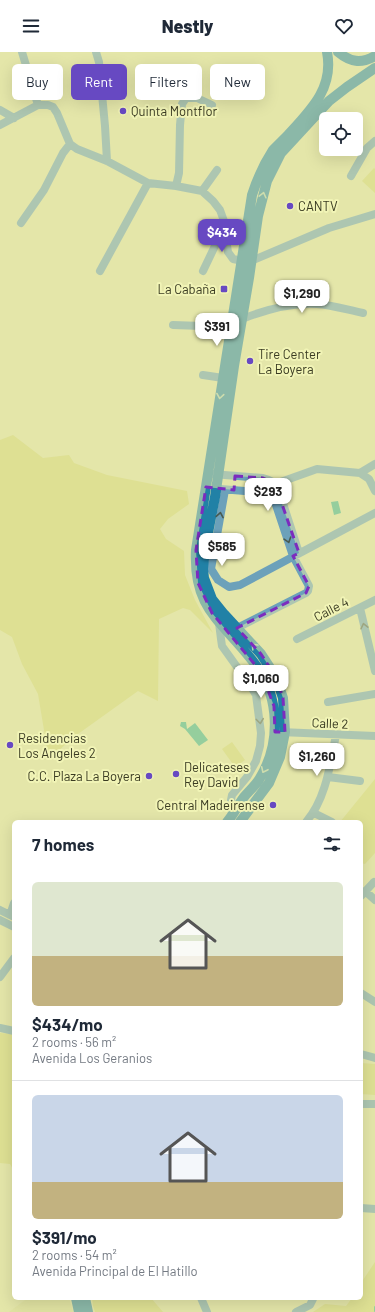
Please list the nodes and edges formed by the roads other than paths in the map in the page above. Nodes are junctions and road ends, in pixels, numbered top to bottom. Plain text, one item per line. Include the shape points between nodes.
1 (22, 52) edge
2 (96, 52) edge
3 (327, 52) edge
4 (338, 52) edge
5 (375, 56) edge
6 (375, 68) edge
7 (212, 105) dead end
8 (38, 106) junction
9 (0, 110) edge
10 (14, 118) junction
11 (0, 125) edge
12 (375, 141) edge
13 (70, 144) junction
14 (107, 161) junction
15 (217, 170) dead end
16 (351, 176) dead end
17 (148, 183) junction
18 (176, 186) junction
19 (202, 191) junction
20 (375, 214) edge
21 (21, 223) dead end
22 (224, 227) junction
23 (247, 261) junction
24 (203, 270) dead end
25 (100, 271) dead end
26 (363, 313) dead end
27 (242, 319) junction
28 (174, 325) dead end
29 (231, 326) junction
30 (203, 375) dead end
31 (223, 378) junction
32 (375, 464) edge
33 (360, 473) junction
34 (213, 474) junction
35 (235, 476) junction
36 (372, 478) edge
37 (275, 484) junction
38 (216, 488) junction
39 (234, 490) junction
40 (375, 491) edge
41 (267, 493) junction
42 (375, 513) edge
43 (296, 554) junction
44 (375, 600) edge
45 (360, 608) junction
46 (219, 623) junction
47 (237, 628) junction
48 (297, 639) dead end
49 (375, 671) edge
50 (375, 694) edge
51 (328, 702) dead end
52 (280, 732) junction
53 (336, 735) junction
54 (375, 736) edge
55 (328, 777) junction
56 (360, 781) dead end
57 (314, 813) junction
58 (233, 820) edge
59 (308, 820) edge
60 (328, 820) edge
61 (374, 882) dead end
62 (363, 894) edge
63 (375, 900) edge
64 (0, 910) edge
65 (12, 916) edge
66 (0, 920) edge
67 (12, 926) edge
68 (12, 961) edge
69 (0, 977) edge
70 (363, 994) edge
71 (375, 1002) edge
72 (0, 1028) edge
73 (12, 1031) edge
74 (363, 1054) edge
75 (375, 1056) edge
76 (363, 1104) edge
77 (375, 1104) edge
78 (363, 1208) edge
79 (375, 1209) edge
80 (76, 1300) edge
81 (85, 1300) edge
82 (202, 1300) edge
83 (312, 1300) edge
84 (79, 1312) edge
85 (88, 1312) edge
86 (207, 1312) edge
87 (296, 1312) edge

1 - 8 street
2 - 14 street
3 - 23 main road via 328,73 321,95 274,150 257,180 252,195
4 - 5 main road via 355,61
23 -> 6 main road via 263,192 281,153 329,101
7 - 18 street via 197,98 186,98 182,104
8 - 10 street
8 - 13 street via 53,107
9 - 10 street
10 - 11 street
12 - 16 street via 367,148
13 - 14 street
13 - 21 street via 44,190
14 - 17 street
15 - 19 street
17 - 18 street
17 - 25 street
18 - 19 street
19 - 22 street via 220,210
20 - 23 street via 321,231
22 - 23 street via 229,254 233,259
22 - 24 street
23 - 27 main road
23 - 29 main road
26 - 27 street via 316,304 292,305
27 - 34 main road
28 - 29 street
29 - 31 main road
30 - 31 street
31 -> 34 main road
32 - 33 street
33 - 36 street
33 - 37 street via 317,469
34 - 35 street
34 - 38 main road
35 - 37 street via 263,478
35 - 39 street
36 - 40 street
37 - 41 street
37 - 43 street
38 - 39 street
43 -> 38 street via 240,585 230,587 218,580 211,569
38 - 46 main road via 198,538 196,565 200,590
38 - 47 main road via 205,548 204,578 212,599
39 - 41 street
41 -> 43 street via 276,505
42 - 43 street
43 - 47 street via 309,586 308,591
44 - 45 street, Calle 4
45 - 48 street, Calle 4
49 -> 45 street
46 - 52 main road via 261,672 271,694
46 -> 58 street via 222,646 256,695 261,733 256,761 248,777 232,795
52 -> 47 main road via 283,698 276,677 261,654
50 - 51 street
52 - 53 street, Calle 2
52 - 58 main road via 280,757 269,783
53 - 54 street, Calle 2
53 - 55 street
55 - 56 street
55 - 57 street
57 - 59 street
57 - 60 street
61 - 62 street
62 - 63 street
64 - 65 street
66 - 67 street
68 - 69 street
70 - 71 street
72 - 73 street
74 - 75 street
76 - 77 street
78 - 79 street
80 - 84 main road
81 - 85 main road
82 - 86 street
83 - 87 street via 310,1305

